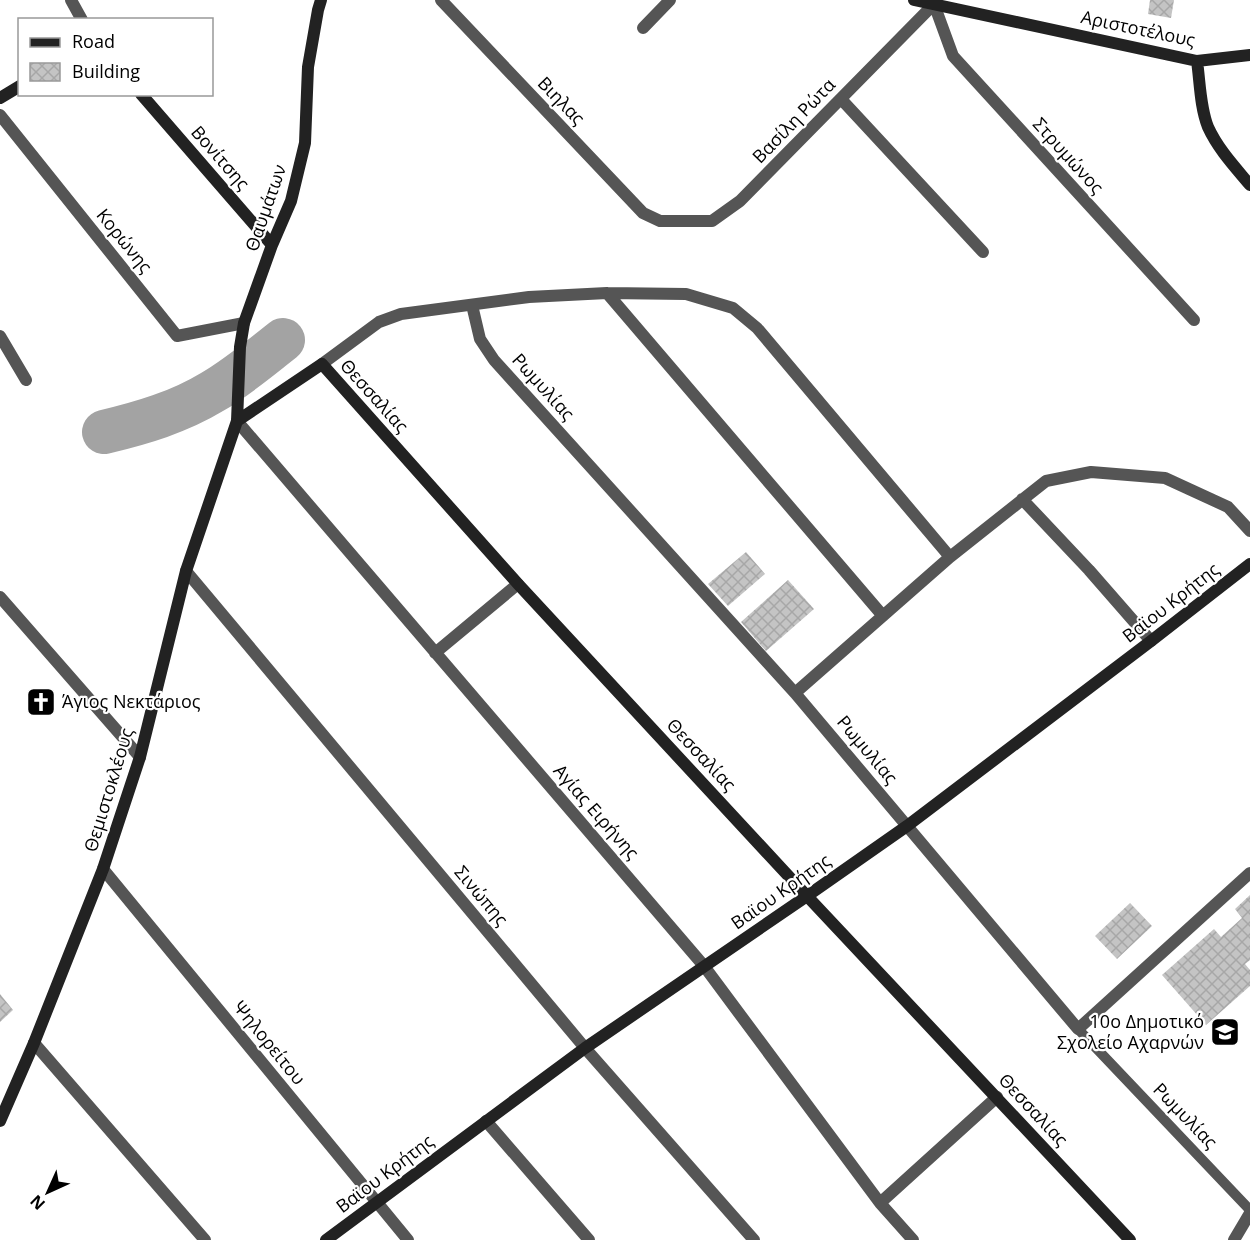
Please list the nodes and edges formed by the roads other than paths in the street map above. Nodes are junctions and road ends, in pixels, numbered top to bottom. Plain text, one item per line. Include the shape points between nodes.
1 (71, 0) edge
2 (321, 0) edge
3 (441, 0) edge
4 (670, 0) edge
5 (914, 0) edge
6 (934, 4) junction
7 (81, 18) edge
8 (643, 28) dead end
9 (1250, 55) edge
10 (1197, 61) junction
11 (18, 87) edge
12 (143, 96) edge
13 (0, 98) edge
14 (841, 99) junction
15 (0, 115) edge
16 (1250, 185) edge
17 (660, 221) joint
18 (272, 244) junction
19 (983, 252) dead end
20 (607, 293) junction
21 (472, 305) junction
22 (1194, 320) dead end
23 (244, 324) junction
24 (0, 336) edge
25 (322, 364) junction
26 (26, 381) dead end
27 (238, 390) joint
28 (237, 421) junction
29 (1023, 499) junction
30 (1250, 531) edge
31 (950, 557) junction
32 (1250, 564) edge
33 (186, 571) junction
34 (518, 584) junction
35 (0, 597) edge
36 (884, 616) junction
37 (1151, 641) junction
38 (435, 653) junction
39 (795, 693) junction
40 (140, 757) junction
41 (907, 826) junction
42 (103, 868) junction
43 (1250, 873) edge
44 (807, 896) junction
45 (704, 966) junction
46 (1078, 1029) junction
47 (34, 1043) junction
48 (585, 1048) junction
49 (997, 1097) junction
50 (0, 1121) edge
51 (486, 1121) junction
52 (376, 1203) junction
53 (880, 1203) junction
54 (1250, 1212) edge
55 (205, 1240) edge
56 (327, 1240) edge
57 (408, 1240) edge
58 (589, 1240) edge
59 (754, 1240) edge
60 (913, 1240) edge
61 (1130, 1240) edge
62 (1234, 1240) edge

1 - 7 street
2 - 18 street, Θαυμάτων via 308,67 305,143 291,201
3 - 17 street, Βιηλας via 643,213
4 - 8 street
5 - 6 street, Αριστοτέλους
6 - 10 street, Αριστοτέλους
6 - 14 street, Βασίλη Ρώτα
6 - 22 street, Στρυμώνος via 953,56
9 - 10 street, Αριστοτέλους
10 - 16 street via 1208,126 1219,148
11 - 13 street
12 - 18 street, Βονίτσης
14 - 17 street, Βασίλη Ρώτα via 740,201 712,221
14 - 19 street
15 - 23 street, Κορώνης via 177,336
18 - 23 street, Θαυμάτων
20 - 21 street
20 - 31 street via 686,294 733,308 757,328
20 - 36 street
21 - 25 street via 401,314 380,322
21 - 39 street, Ρωμυλίας via 480,339 494,360
23 - 27 street, Θαυμάτων
24 - 26 street
25 - 28 street, Θεσσαλίας
25 - 34 street, Θεσσαλίας
27 - 28 street, Θεμιστοκλέους
28 - 33 street, Θεμιστοκλέους
28 - 38 street, Αγίας Ειρήνης
29 - 30 street via 1046,480 1092,472 1165,478 1228,507
29 - 31 street
29 - 37 street
31 - 36 street
32 - 37 street, Βαϊου Κρήτης
33 - 40 street, Θεμιστοκλέους
33 - 48 street, Σινώπης
34 - 38 street
34 - 44 street, Θεσσαλίας
35 - 40 street
36 - 39 street
37 - 41 street, Βαϊου Κρήτης
38 - 45 street, Αγίας Ειρήνης
39 - 41 street, Ρωμυλίας
40 - 42 street, Θεμιστοκλέους
41 - 44 street, Βαϊου Κρήτης
41 - 46 street, Ρωμυλίας
42 - 47 street, Θεμιστοκλέους
42 - 52 street, Ψηλορείτου
43 - 46 street
44 - 45 street, Βαϊου Κρήτης
44 - 49 street, Θεσσαλίας
45 - 48 street, Βαϊου Κρήτης
45 - 53 street, Αγίας Ειρήνης
46 - 54 lane, Ρωμυλίας
47 - 50 street, Θεμιστοκλέους
47 - 55 street
48 - 51 street, Βαϊου Κρήτης
48 - 59 street, Σινώπης
49 - 53 street
49 - 61 street, Θεσσαλίας
51 - 52 street, Βαϊου Κρήτης
51 - 58 street
52 - 56 street, Βαϊου Κρήτης
52 - 57 street, Ψηλορείτου
53 - 60 street, Αγίας Ειρήνης
54 - 62 street

